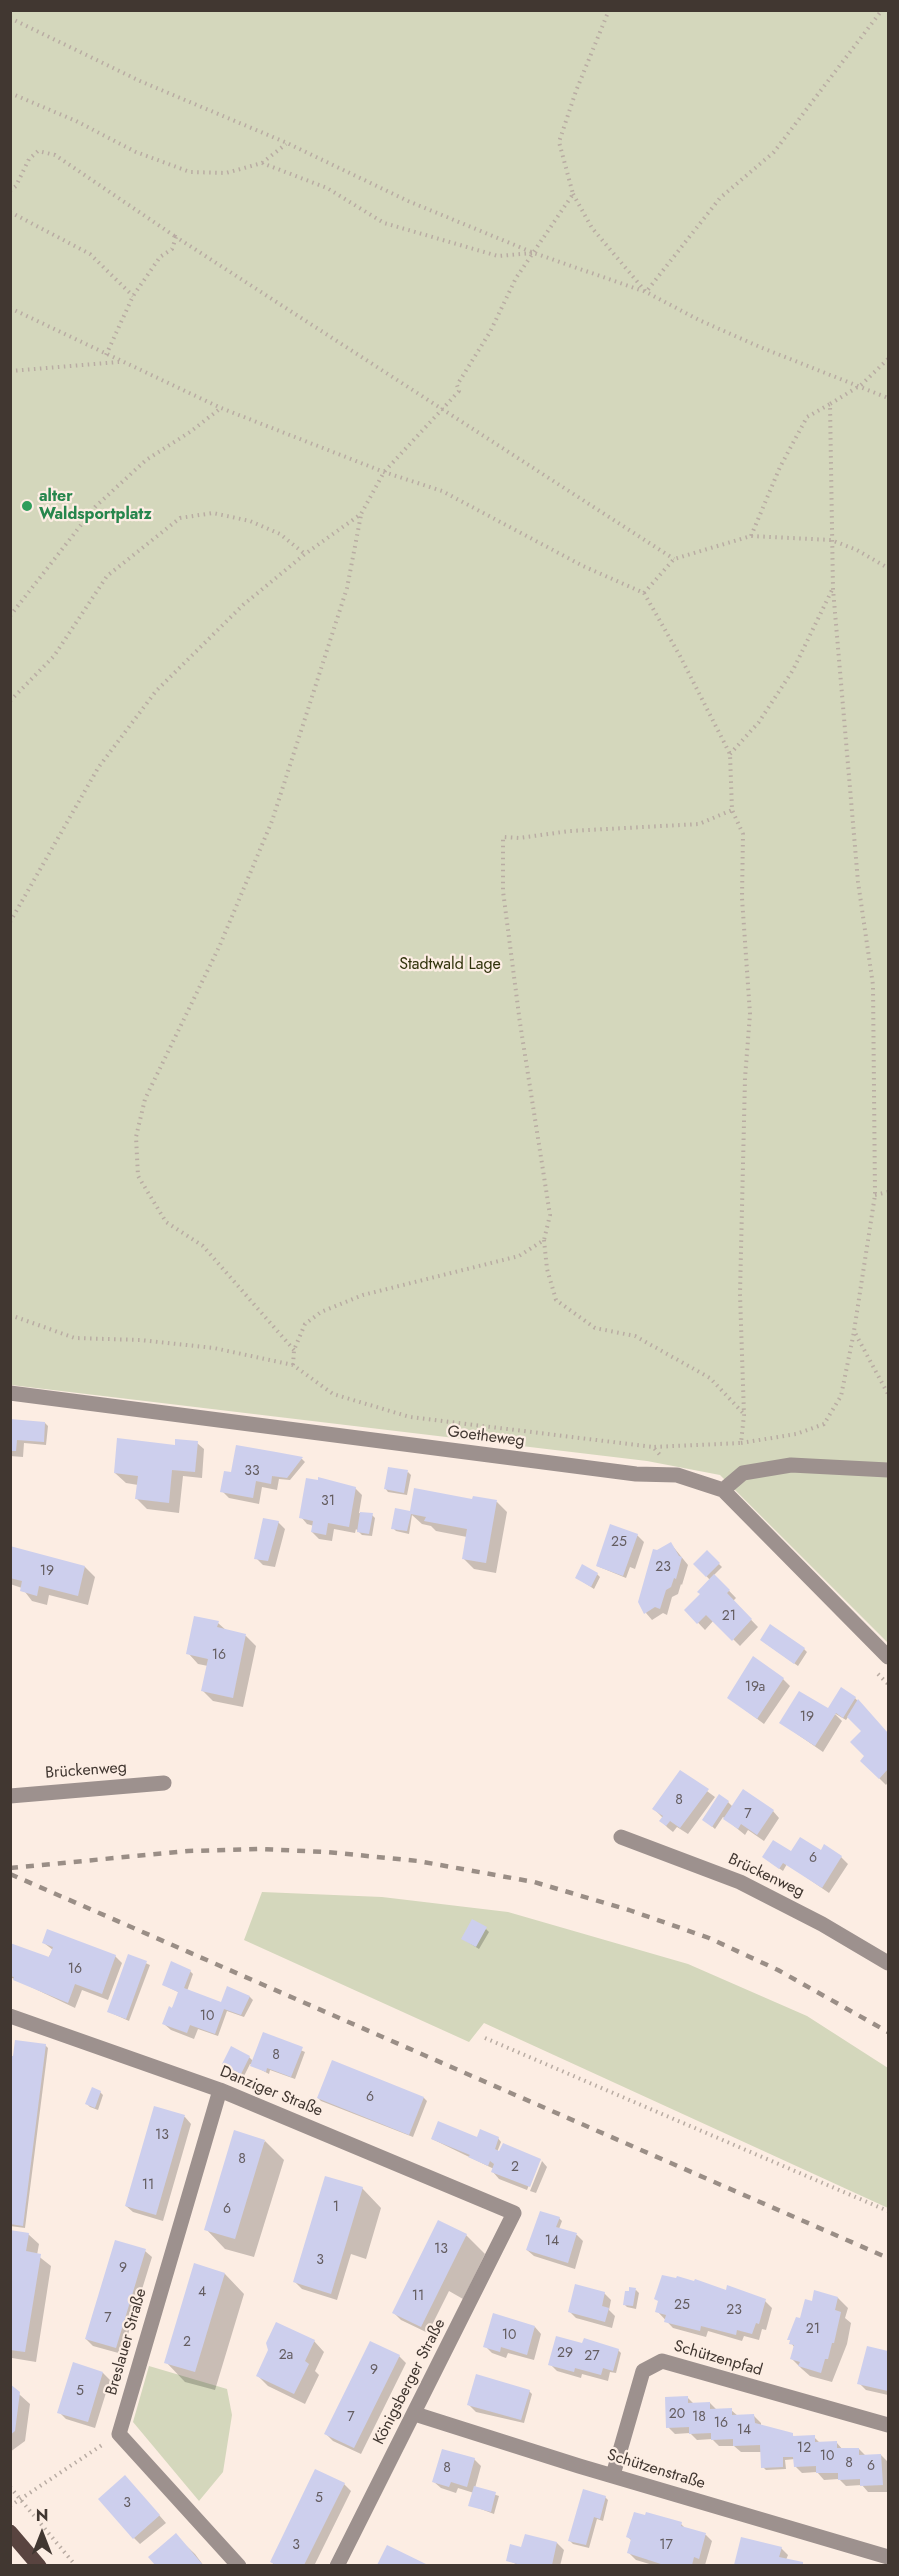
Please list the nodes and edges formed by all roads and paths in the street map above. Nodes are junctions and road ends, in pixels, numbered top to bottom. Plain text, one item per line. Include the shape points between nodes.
1 (609, 10) edge
2 (882, 10) edge
3 (10, 18) edge
4 (10, 93) edge
5 (287, 143) junction
6 (261, 163) junction
7 (10, 191) edge
8 (573, 194) junction
9 (10, 212) edge
10 (176, 237) junction
11 (534, 253) junction
12 (646, 292) junction
13 (133, 296) junction
14 (10, 308) edge
15 (106, 355) junction
16 (888, 359) edge
17 (119, 362) junction
18 (10, 371) edge
19 (861, 386) junction
20 (888, 398) edge
21 (830, 404) junction
22 (221, 408) junction
23 (442, 410) junction
24 (384, 472) junction
25 (361, 514) junction
26 (751, 536) junction
27 (831, 540) junction
28 (305, 554) junction
29 (674, 559) junction
30 (888, 568) edge
31 (833, 589) junction
32 (644, 593) junction
33 (10, 616) edge
34 (10, 701) edge
35 (730, 754) junction
36 (732, 810) junction
37 (10, 922) edge
38 (888, 1192) edge
39 (875, 1195) junction
40 (544, 1240) junction
41 (10, 1315) edge
42 (854, 1331) junction
43 (294, 1350) junction
44 (293, 1365) junction
45 (10, 1393) edge
46 (888, 1394) edge
47 (744, 1415) junction
48 (741, 1443) junction
49 (654, 1447) junction
50 (888, 1470) edge
51 (678, 1475) junction
52 (723, 1490) junction
53 (888, 1657) edge
54 (165, 1783) dead end
55 (10, 1796) edge
56 (621, 1837) dead end
57 (888, 1963) edge
58 (10, 2016) edge
59 (485, 2038) dead end
60 (220, 2090) junction
61 (888, 2211) edge
62 (514, 2213) joint
63 (415, 2414) junction
64 (888, 2425) edge
65 (119, 2434) junction
66 (613, 2475) junction
67 (10, 2487) edge
68 (21, 2499) junction
69 (10, 2506) edge
70 (10, 2532) edge
71 (888, 2558) edge
72 (39, 2565) edge
73 (76, 2565) edge
74 (239, 2565) edge
75 (337, 2565) edge

1 - 8 path via 559,142
2 - 12 path via 774,152 720,198
3 - 5 path via 140,81
4 - 6 path via 136,152 190,172 226,173
5 - 6 path
5 - 11 path via 408,201
6 - 11 path via 327,188 384,223 498,256
7 - 10 path via 28,159 38,151 55,155
8 - 11 path
8 - 12 path via 592,228
9 - 13 path via 90,254
10 - 13 path via 172,249 160,257
10 - 23 path
11 - 12 path
11 - 23 path via 457,385 459,391
12 - 19 path via 699,320
13 - 15 path
14 - 15 path
15 - 17 path
16 - 19 path
17 - 18 path
17 - 22 path
19 - 20 path
19 - 21 path
21 - 26 path via 807,417 780,467
21 - 27 path
22 - 24 path
22 - 33 path via 147,460 95,507
23 - 24 path
23 - 29 path
24 - 25 path
24 - 32 path via 442,491 583,566
25 - 28 path
25 - 43 path via 347,588 272,821 220,945 145,1099 136,1137 138,1176 166,1222 203,1246
26 - 27 path
26 - 29 path
27 - 30 path
27 - 31 path
28 - 34 path via 280,534 250,521 213,513 180,518 107,576 54,656
28 - 37 path via 243,605 156,691 98,768
29 - 32 path
31 - 35 path via 793,670 759,722
31 - 39 path via 858,882 873,985
32 - 35 path
35 - 36 path
36 - 40 path via 699,824 503,837 503,891 550,1215
36 - 47 path via 743,834 742,898 750,1014 740,1294
38 - 39 path
39 - 42 path
40 - 43 path via 519,1256 363,1295 321,1312 304,1324
40 - 47 path via 556,1300 595,1328 635,1336 710,1378
41 - 44 path via 75,1338 214,1348
42 - 46 path
42 - 48 path via 841,1396 824,1424 796,1434
43 - 44 path
44 - 49 path via 333,1394 410,1417
45 - 51 street, Goetheweg via 636,1474
47 - 48 path
48 - 49 path
49 - 51 path
50 - 52 street via 791,1465 743,1473
51 - 52 street, Goetheweg
52 - 53 street, Goetheweg
54 - 55 street, Brückenweg
56 - 57 street, Brückenweg via 740,1882
58 - 60 street, Danziger Straße
59 - 61 path
60 - 62 street, Danziger Straße
60 - 65 street, Breslauer Straße
62 - 63 street, Königsberger Straße
63 - 66 street, Schützenstraße
63 - 75 street, Königsberger Straße
64 - 66 street, Schützenpfad via 662,2361 643,2371
65 - 68 path
65 - 74 street
66 - 71 street, Schützenstraße
67 - 68 path
68 - 69 path
68 - 73 path
70 - 72 main road

